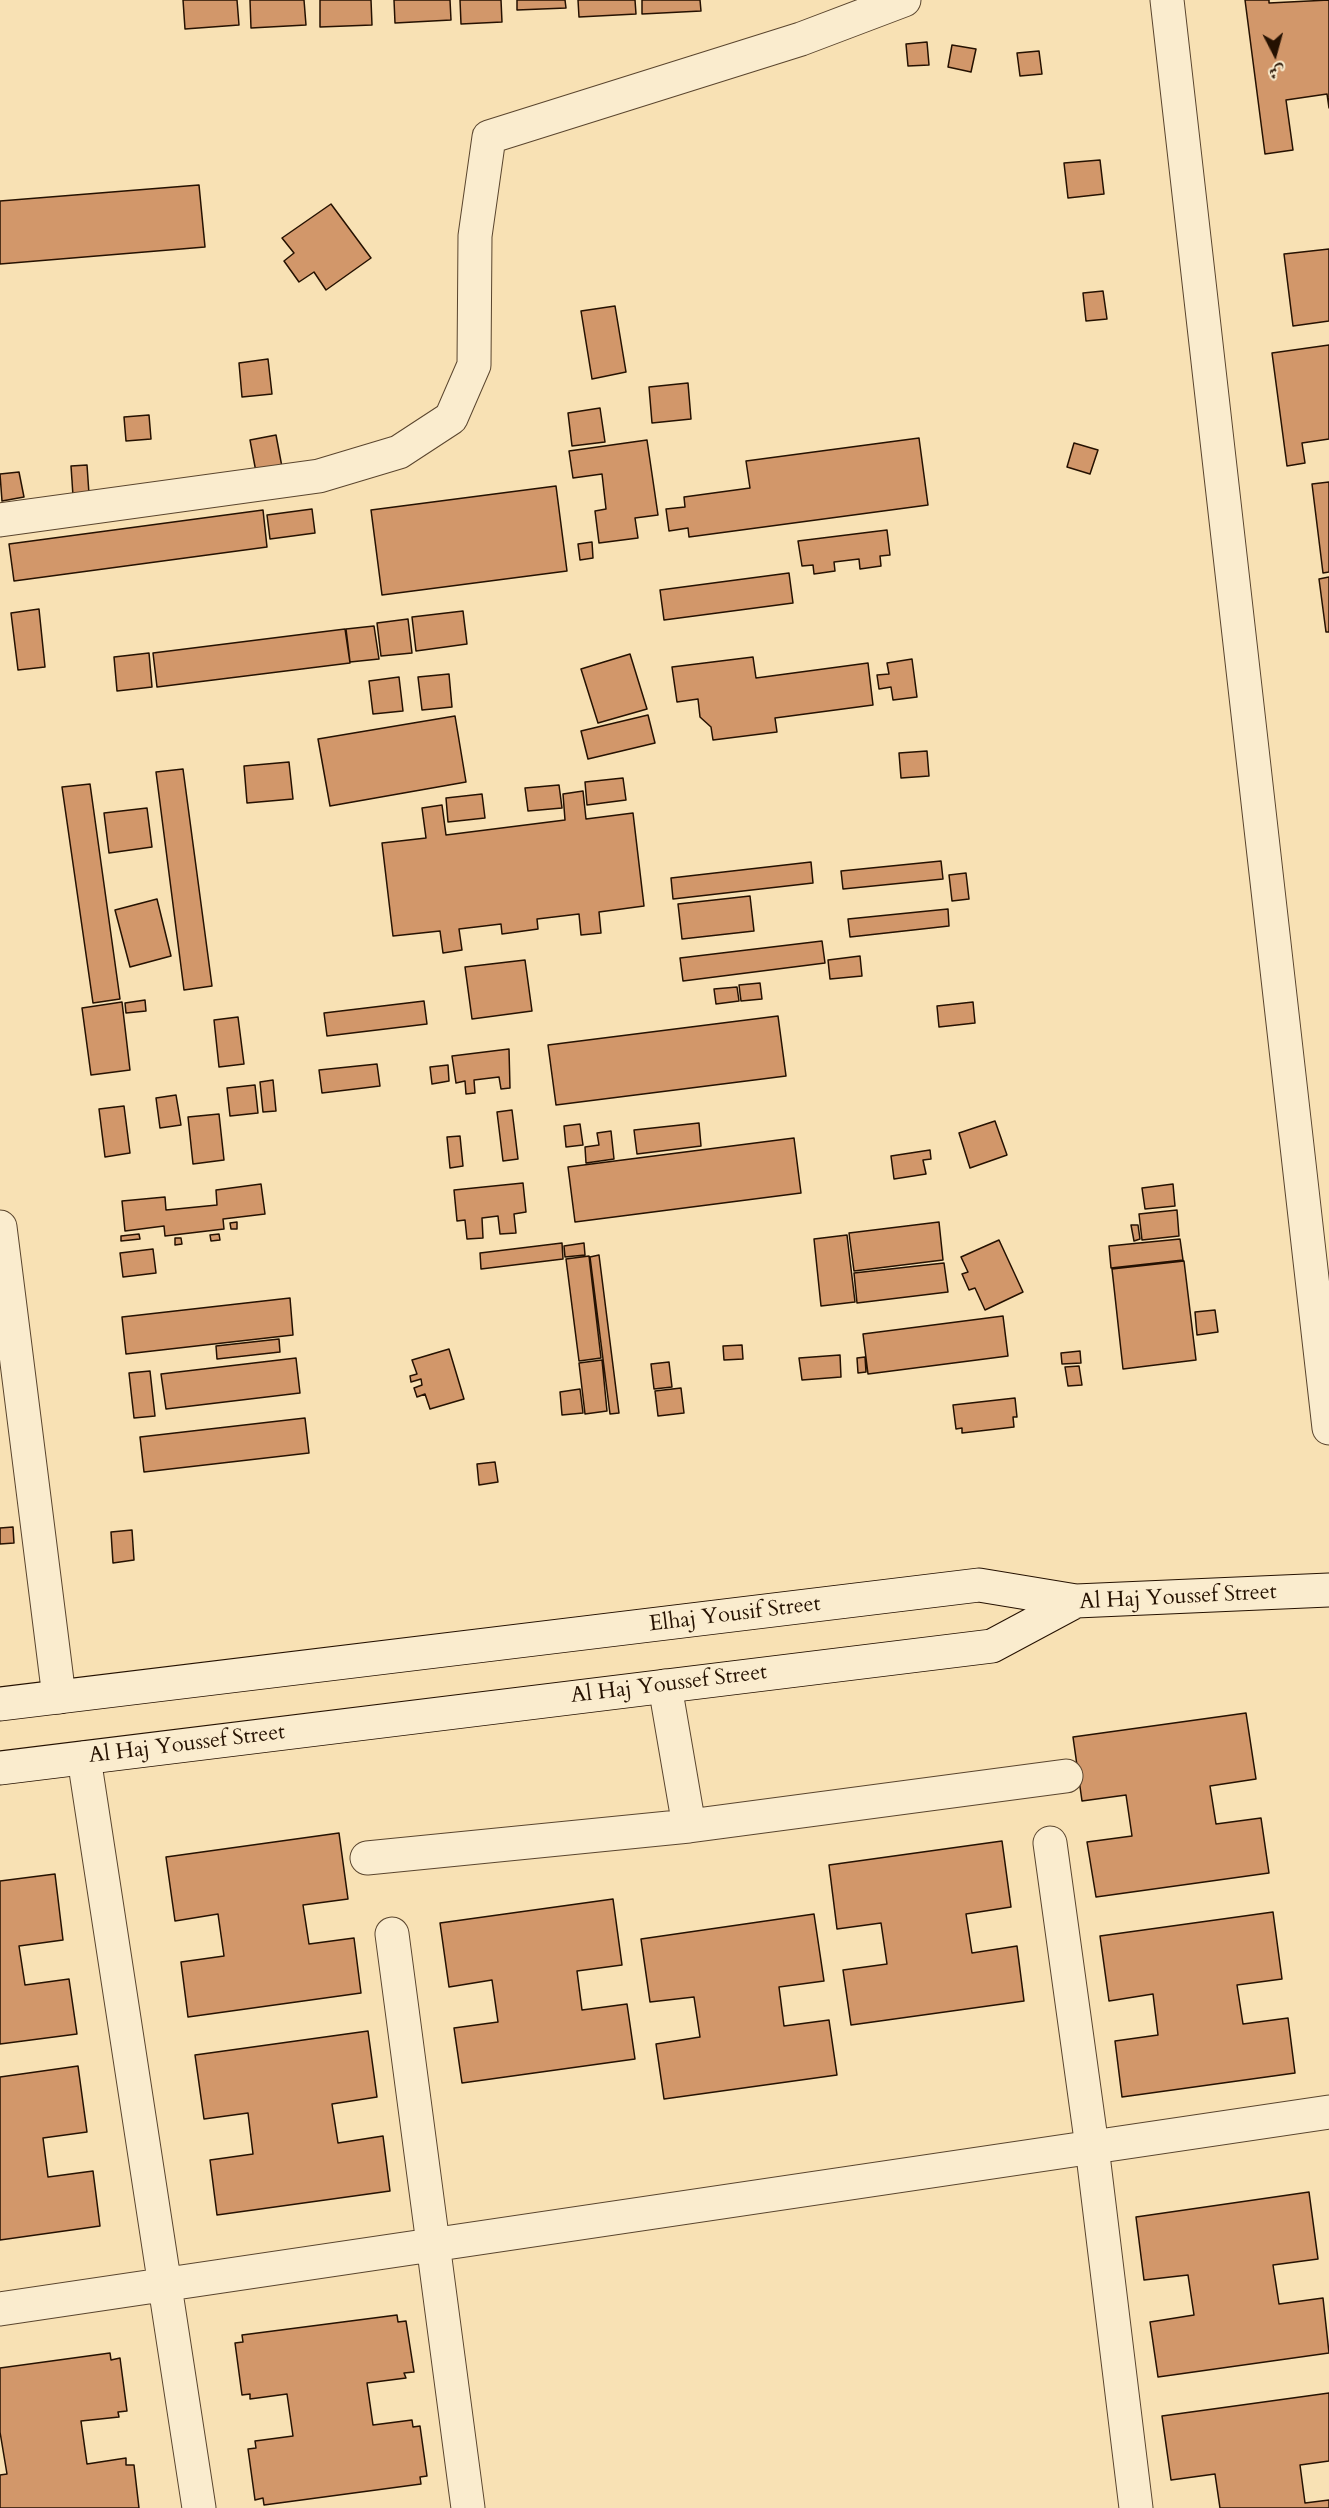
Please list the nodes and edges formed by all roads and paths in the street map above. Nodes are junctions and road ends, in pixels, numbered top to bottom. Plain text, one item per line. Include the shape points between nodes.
1 (904, 0) edge
2 (1167, 0) edge
3 (0, 520) edge
4 (0, 1227) edge
5 (1329, 1428) edge
6 (1329, 1590) edge
7 (1076, 1601) junction
8 (664, 1686) junction
9 (59, 1697) junction
10 (0, 1704) edge
11 (84, 1758) junction
12 (0, 1768) edge
13 (1066, 1776) dead end
14 (689, 1826) junction
15 (1050, 1843) dead end
16 (367, 1858) dead end
17 (392, 1934) dead end
18 (1329, 2112) edge
19 (1092, 2147) junction
20 (434, 2245) junction
21 (165, 2285) junction
22 (0, 2309) edge
23 (199, 2508) edge
24 (468, 2508) edge
25 (1136, 2508) edge

1 - 3 street via 801,39 489,137 475,236 474,364 451,418 399,452 319,476
2 - 5 street
4 - 9 street
6 - 7 street, Al Haj Youssef Street
7 - 8 street, Al Haj Youssef Street via 992,1646
7 - 9 street, Al Haj Youssef Street via 979,1585
8 - 11 street, Al Haj Youssef Street
8 - 14 street
9 - 10 street, Al Haj Youssef Street
11 - 12 street, Al Haj Youssef Street
11 - 21 street
13 - 14 street
14 - 16 street
15 - 19 street
17 - 20 street
18 - 19 street
19 - 20 street
19 - 25 street
20 - 21 street
20 - 24 street
21 - 22 street
21 - 23 street

